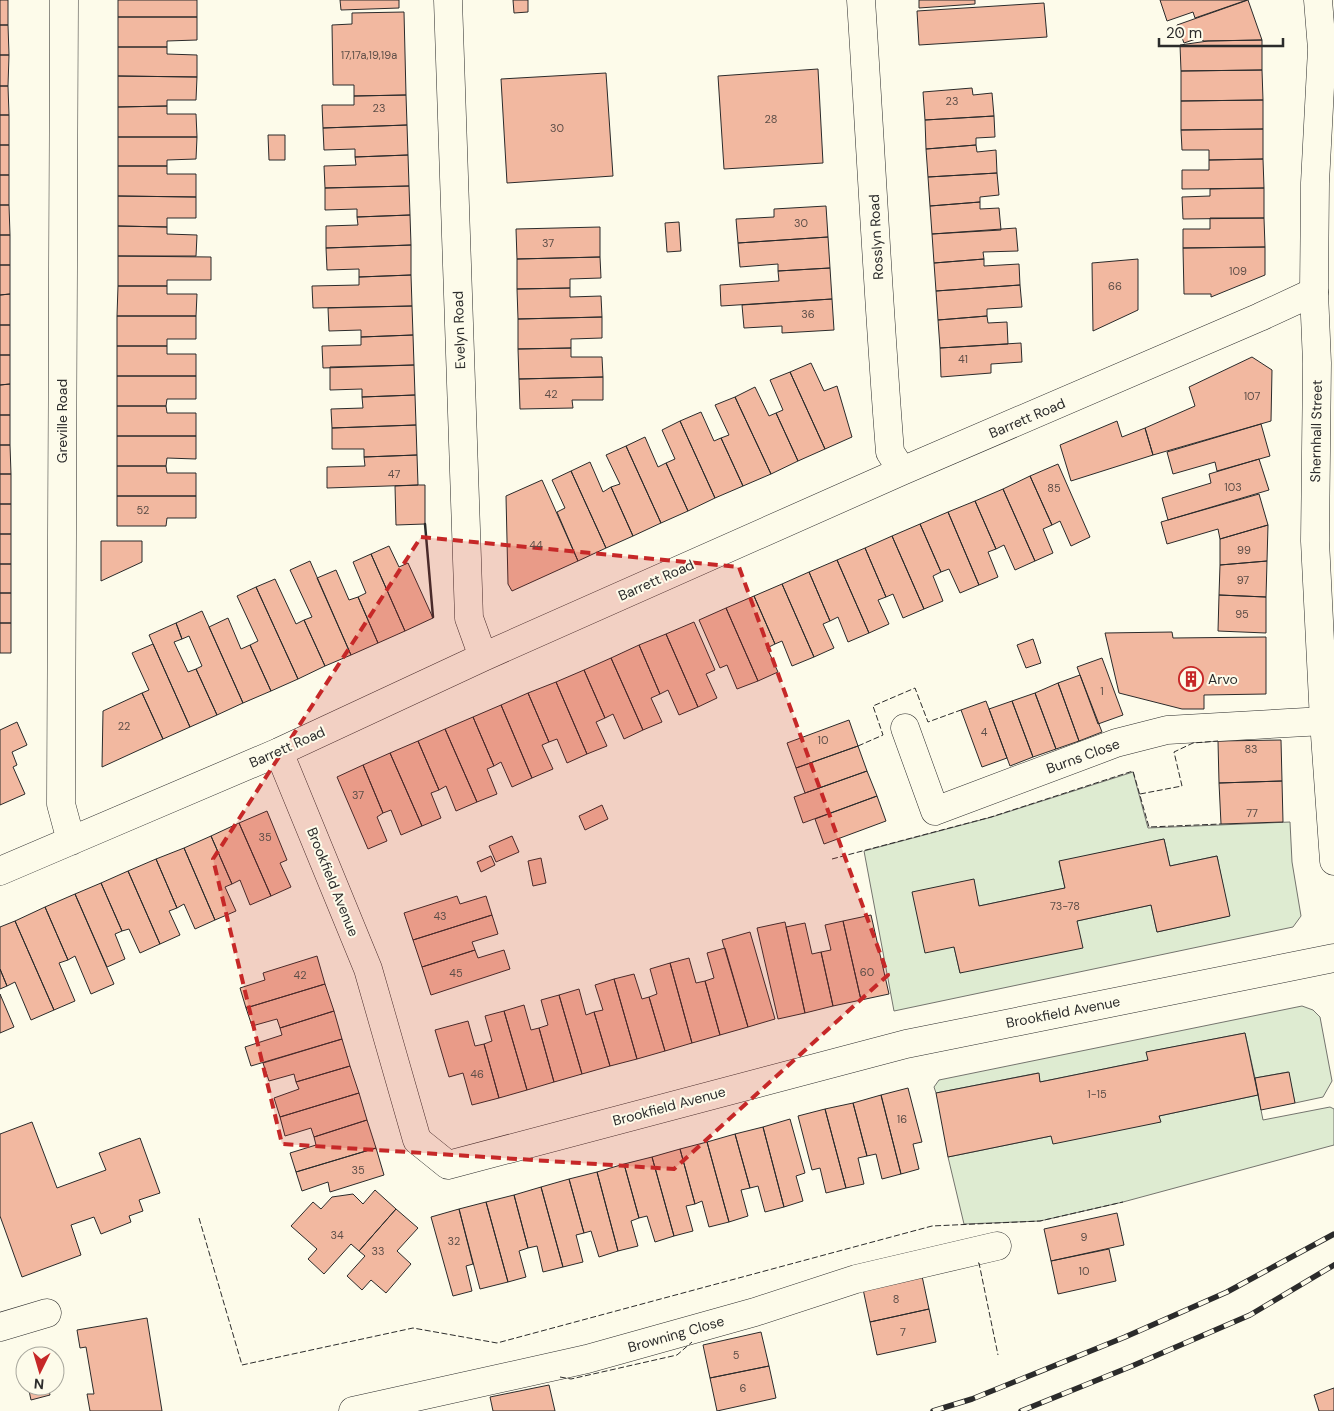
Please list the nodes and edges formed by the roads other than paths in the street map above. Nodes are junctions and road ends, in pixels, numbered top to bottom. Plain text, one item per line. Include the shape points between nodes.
1 (64, 0) edge
2 (448, 0) edge
3 (861, 0) edge
4 (1318, 0) edge
5 (1314, 292) junction
6 (902, 472) junction
7 (483, 657) junction
8 (1324, 721) junction
9 (905, 728) dead end
10 (279, 752) junction
11 (71, 840) junction
12 (1334, 861) edge
13 (0, 871) edge
14 (1334, 958) edge
15 (997, 1246) dead end
16 (47, 1313) dead end
17 (0, 1327) edge
18 (353, 1411) edge

1 - 11 street, Greville Road via 61,804
2 - 7 street, Evelyn Road via 469,618
3 - 6 street, Rosslyn Road via 890,452
4 - 5 street, Shernhall Street via 1322,49
5 - 6 street, Barrett Road
5 - 8 street, Shernhall Street via 1317,362 1315,542
6 - 7 street, Barrett Road
7 - 10 street, Barrett Road
8 - 9 street, Burns Close via 1167,730 1116,742 935,811
8 - 12 street, Shernhall Street
10 - 11 street, Barrett Road
10 - 14 street, Brookfield Avenue via 368,969 417,1140 448,1165 906,1044
11 - 13 street, Barrett Road
15 - 18 street, Browning Close via 856,1278 755,1312 587,1359
16 - 17 street

